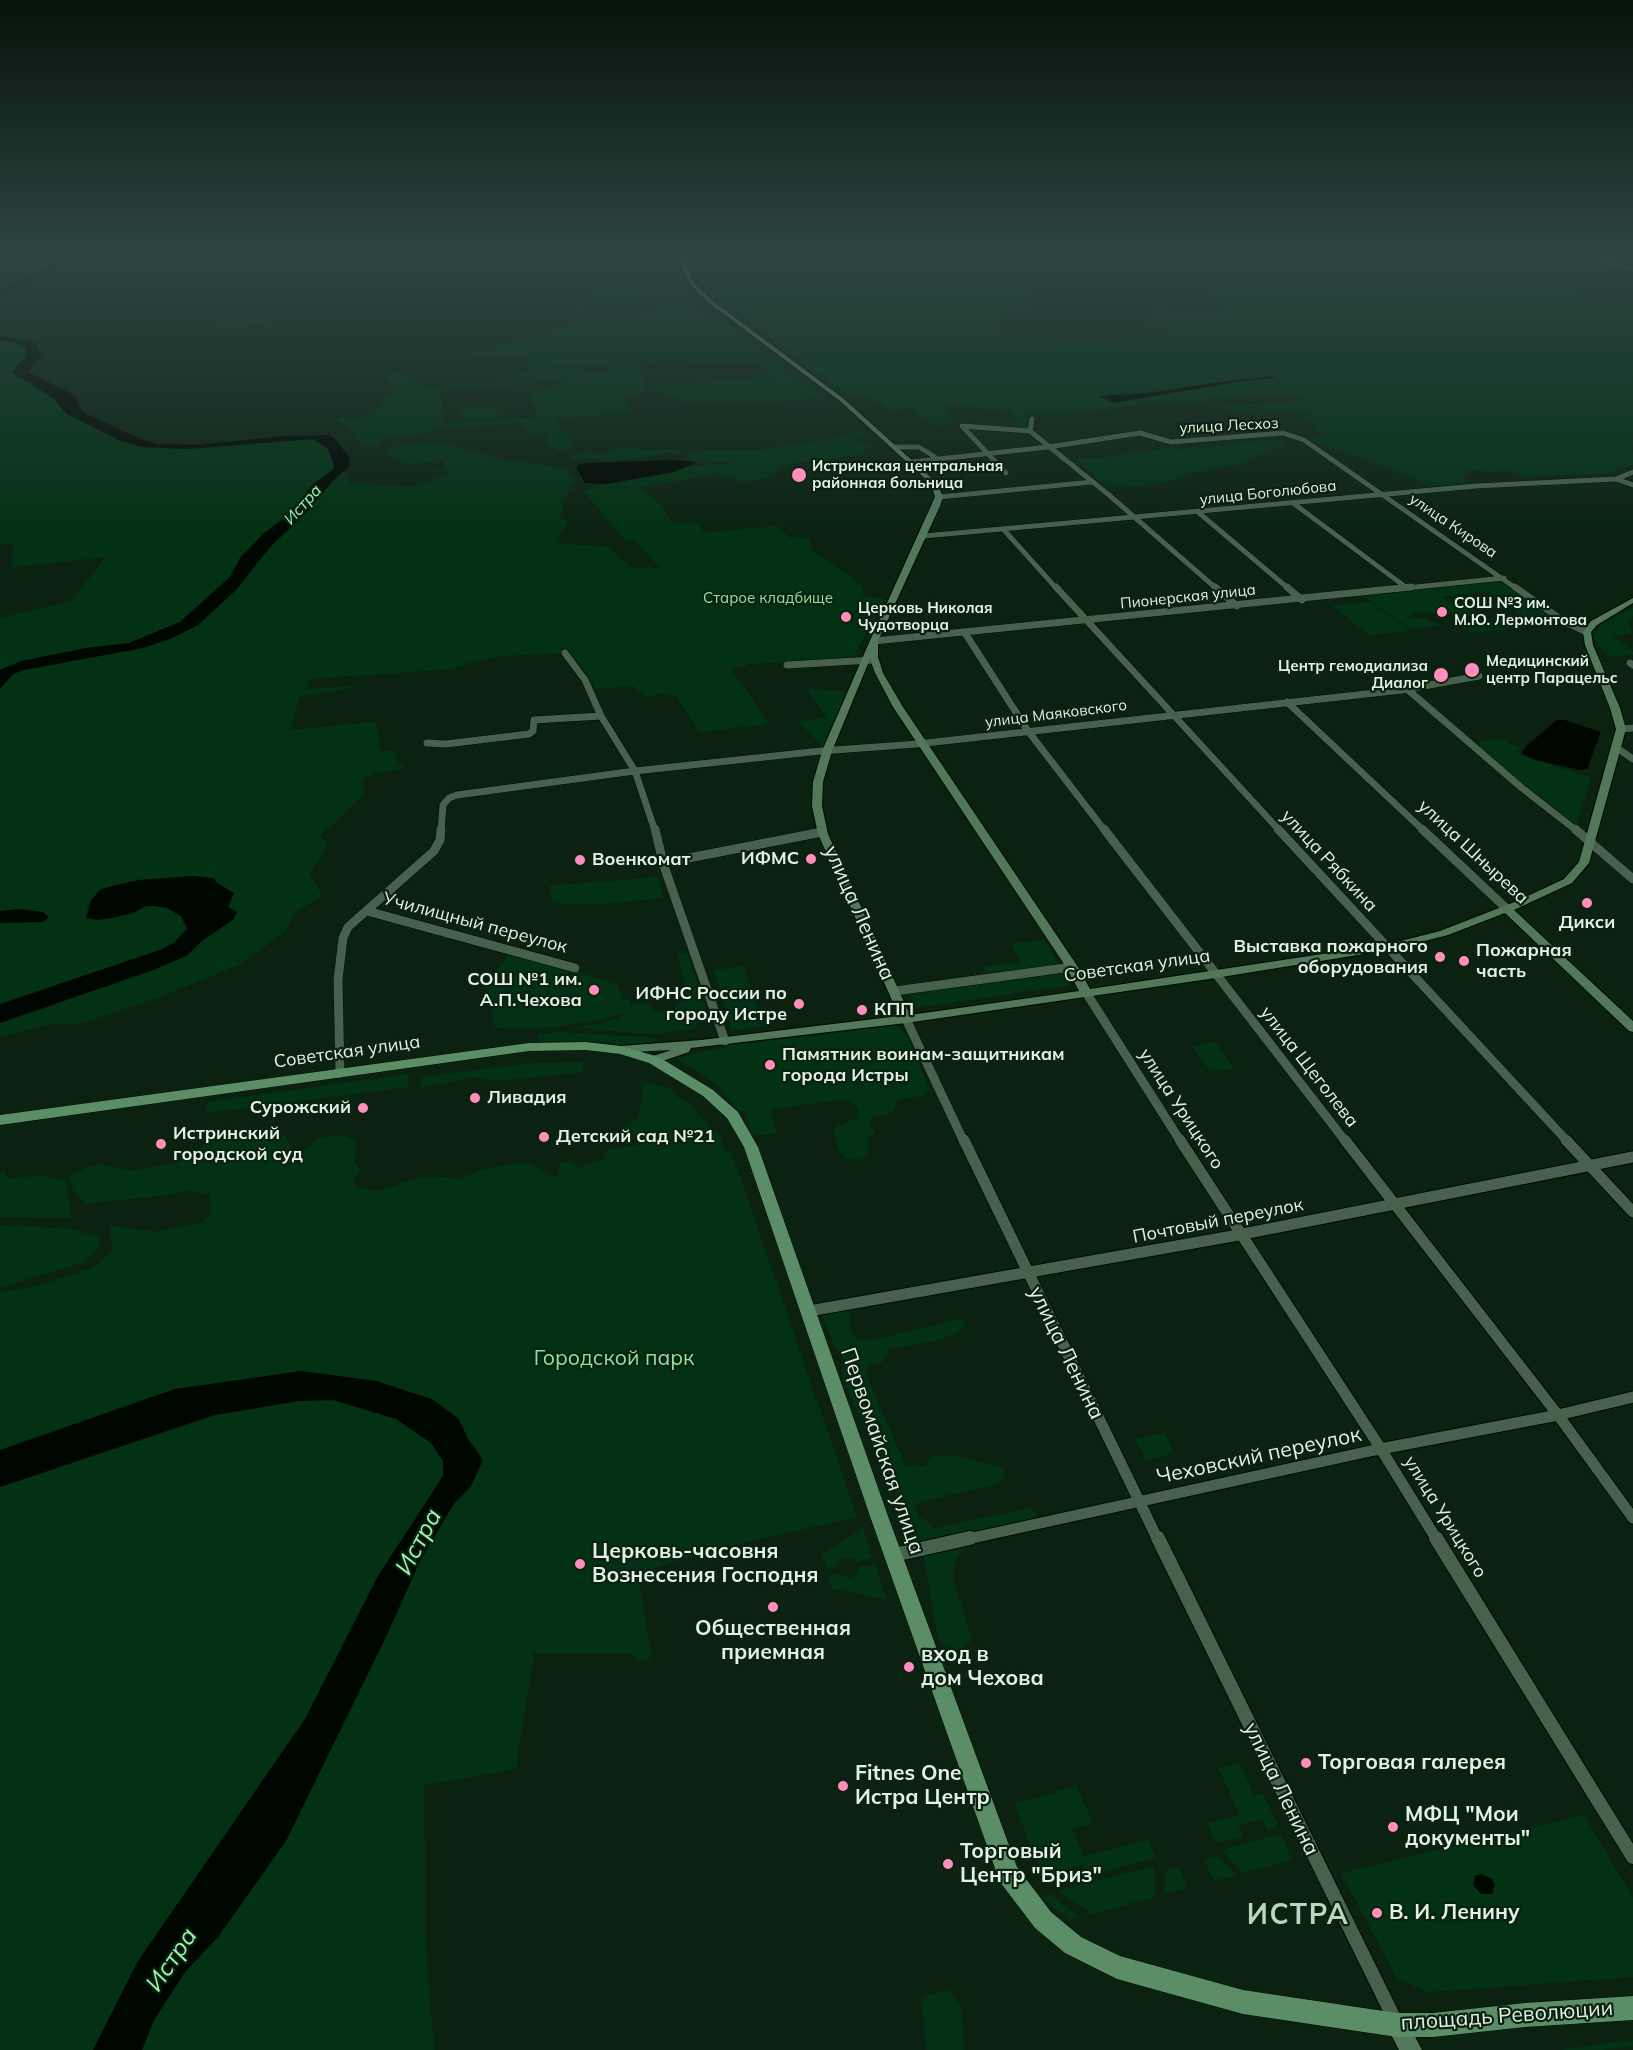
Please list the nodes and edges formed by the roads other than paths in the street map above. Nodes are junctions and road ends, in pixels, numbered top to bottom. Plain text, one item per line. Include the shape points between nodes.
1 (772, 348) edge
2 (1032, 419) dead end
3 (1030, 430) junction
4 (1304, 441) joint
5 (895, 447) junction
6 (1048, 447) junction
7 (986, 454) junction
8 (935, 457) junction
9 (911, 462) junction
10 (1633, 472) edge
11 (1006, 473) dead end
12 (1616, 479) junction
13 (1092, 482) junction
14 (1633, 485) edge
15 (1383, 494) junction
16 (939, 497) junction
17 (1293, 503) junction
18 (1198, 512) junction
19 (1135, 518) junction
20 (1004, 530) junction
21 (924, 536) junction
22 (1504, 578) junction
23 (1407, 588) junction
24 (1302, 600) junction
25 (1633, 600) edge
26 (1237, 606) junction
27 (1089, 621) junction
28 (1587, 632) junction
29 (965, 633) junction
30 (874, 641) junction
31 (565, 653) dead end
32 (868, 664) junction
33 (787, 665) dead end
34 (879, 673) junction
35 (1479, 676) dead end
36 (1407, 689) junction
37 (1287, 702) junction
38 (1171, 714) junction
39 (601, 716) junction
40 (1633, 728) edge
41 (1621, 729) junction
42 (1028, 731) junction
43 (427, 743) dead end
44 (922, 743) junction
45 (1617, 748) junction
46 (827, 751) junction
47 (1633, 759) edge
48 (635, 771) junction
49 (822, 832) junction
50 (1589, 840) junction
51 (663, 863) junction
52 (1633, 879) edge
53 (1507, 909) junction
54 (367, 911) junction
55 (1389, 947) junction
56 (1072, 966) junction
57 (575, 968) dead end
58 (1216, 975) junction
59 (895, 991) junction
60 (1087, 994) junction
61 (906, 1019) junction
62 (1633, 1028) edge
63 (725, 1041) junction
64 (701, 1044) junction
65 (621, 1050) junction
66 (654, 1060) junction
67 (340, 1073) junction
68 (0, 1120) edge
69 (1633, 1157) edge
70 (1589, 1165) junction
71 (1393, 1204) junction
72 (1633, 1212) edge
73 (1241, 1234) junction
74 (1027, 1273) junction
75 (809, 1311) junction
76 (1633, 1397) edge
77 (1558, 1415) junction
78 (1382, 1449) junction
79 (1140, 1502) junction
80 (1633, 1518) edge
81 (894, 1555) junction
82 (1633, 1857) edge
83 (1042, 1920) joint
84 (1633, 2008) edge
85 (1397, 2025) junction
86 (1411, 2050) edge

1 - 5 street via 842,400
2 - 3 street
3 - 6 street
3 - 7 street via 962,426
4 - 6 street, улица Лесхоз via 1283,434 1266,434 1171,442 1140,433
4 - 15 street, улица Кирова
5 - 8 street via 919,447
5 - 9 street
6 - 7 street, улица Лесхоз
6 - 13 street
7 - 8 street, улица Лесхоз
7 - 11 street
8 - 9 street, улица Лесхоз
9 - 16 street via 934,483
10 - 12 street
12 - 14 street
12 - 15 street, улица Боголюбова
13 - 16 street
13 - 19 street
15 - 17 street, улица Боголюбова
15 - 22 street, улица Кирова
16 - 21 street, улица Урицкого
17 - 18 street, улица Боголюбова
17 - 23 street
18 - 19 street, улица Боголюбова
18 - 24 street
19 - 20 street, улица Боголюбова
19 - 26 street
20 - 21 street, улица Боголюбова
20 - 27 street, улица Рябкина
21 - 30 street, улица Урицкого
22 - 23 street, Пионерская улица
22 - 28 street, улица Кирова via 1566,622
23 - 24 street, Пионерская улица
24 - 26 street, Пионерская улица
25 - 28 street via 1594,623
26 - 27 street, Пионерская улица
27 - 29 street, Пионерская улица
27 - 38 street, улица Рябкина
28 - 41 street, Советская улица
29 - 30 street, Пионерская улица
29 - 42 street, улица Щеголева
30 - 32 street, улица Урицкого
31 - 39 street via 585,680
32 - 33 street
32 - 34 street, улица Урицкого
32 - 34 street
32 - 46 street, улица Ленина
34 - 44 street, улица Урицкого
35 - 36 street, улица Маяковского
36 - 37 street, улица Маяковского
36 - 50 street via 1548,810
37 - 38 street, улица Маяковского
37 - 53 street, улица Шнырева
38 - 42 street, улица Маяковского
38 - 55 street, улица Рябкина
39 - 43 street via 534,720 529,734
39 - 48 street
40 - 41 street
41 - 45 street, Советская улица
42 - 44 street, улица Маяковского
42 - 58 street, улица Щеголева
44 - 46 street, улица Маяковского
44 - 56 street, улица Урицкого
45 - 47 street
45 - 50 street, Советская улица
46 - 48 street, улица Маяковского
46 - 49 street, улица Ленина via 818,782
48 - 51 street
48 - 54 street, улица Маяковского via 465,792 449,798 443,805 440,840 434,851
49 - 51 street
49 - 59 street, улица Ленина
50 - 52 street
50 - 53 street, Советская улица via 1584,863 1568,881
51 - 63 street
53 - 55 street, Советская улица via 1444,933
53 - 62 street, улица Шнырева
54 - 57 street, Училищный переулок
54 - 67 street via 348,927 341,949 337,1005
55 - 58 street, Советская улица
55 - 70 street, улица Рябкина
56 - 59 street
56 - 60 street, улица Урицкого
58 - 60 street, Советская улица
58 - 71 street, улица Щеголева
59 - 61 street, улица Ленина
60 - 61 street, Советская улица
60 - 73 street, улица Урицкого
61 - 63 street, Советская улица
61 - 74 street, улица Ленина
63 - 64 street, Советская улица
64 - 65 street, Советская улица
64 - 66 street, Советская улица
65 - 66 main road, Первомайская улица
65 - 67 main road, Советская улица via 529,1047
66 - 75 main road, Первомайская улица via 708,1093 733,1115 751,1147
67 - 68 main road, Советская улица
69 - 70 street, Почтовый переулок
70 - 71 street, Почтовый переулок
70 - 72 street, улица Рябкина
71 - 73 street, Почтовый переулок
71 - 77 street, улица Щеголева
73 - 74 street, Почтовый переулок
73 - 78 street, улица Урицкого
74 - 75 street, Почтовый переулок
74 - 79 street, улица Ленина
75 - 81 main road, Первомайская улица
76 - 77 street, Чеховский переулок
77 - 78 street, Чеховский переулок
77 - 80 street, улица Щеголева
78 - 79 street, Чеховский переулок
78 - 82 street, улица Урицкого
79 - 81 street, Чеховский переулок
79 - 85 street, улица Ленина
81 - 83 main road, Первомайская улица via 1008,1874
83 - 85 main road, площадь Революции via 1073,1945 1117,1967 1243,2002
84 - 85 main road, площадь Революции
85 - 86 street, улица Ленина

